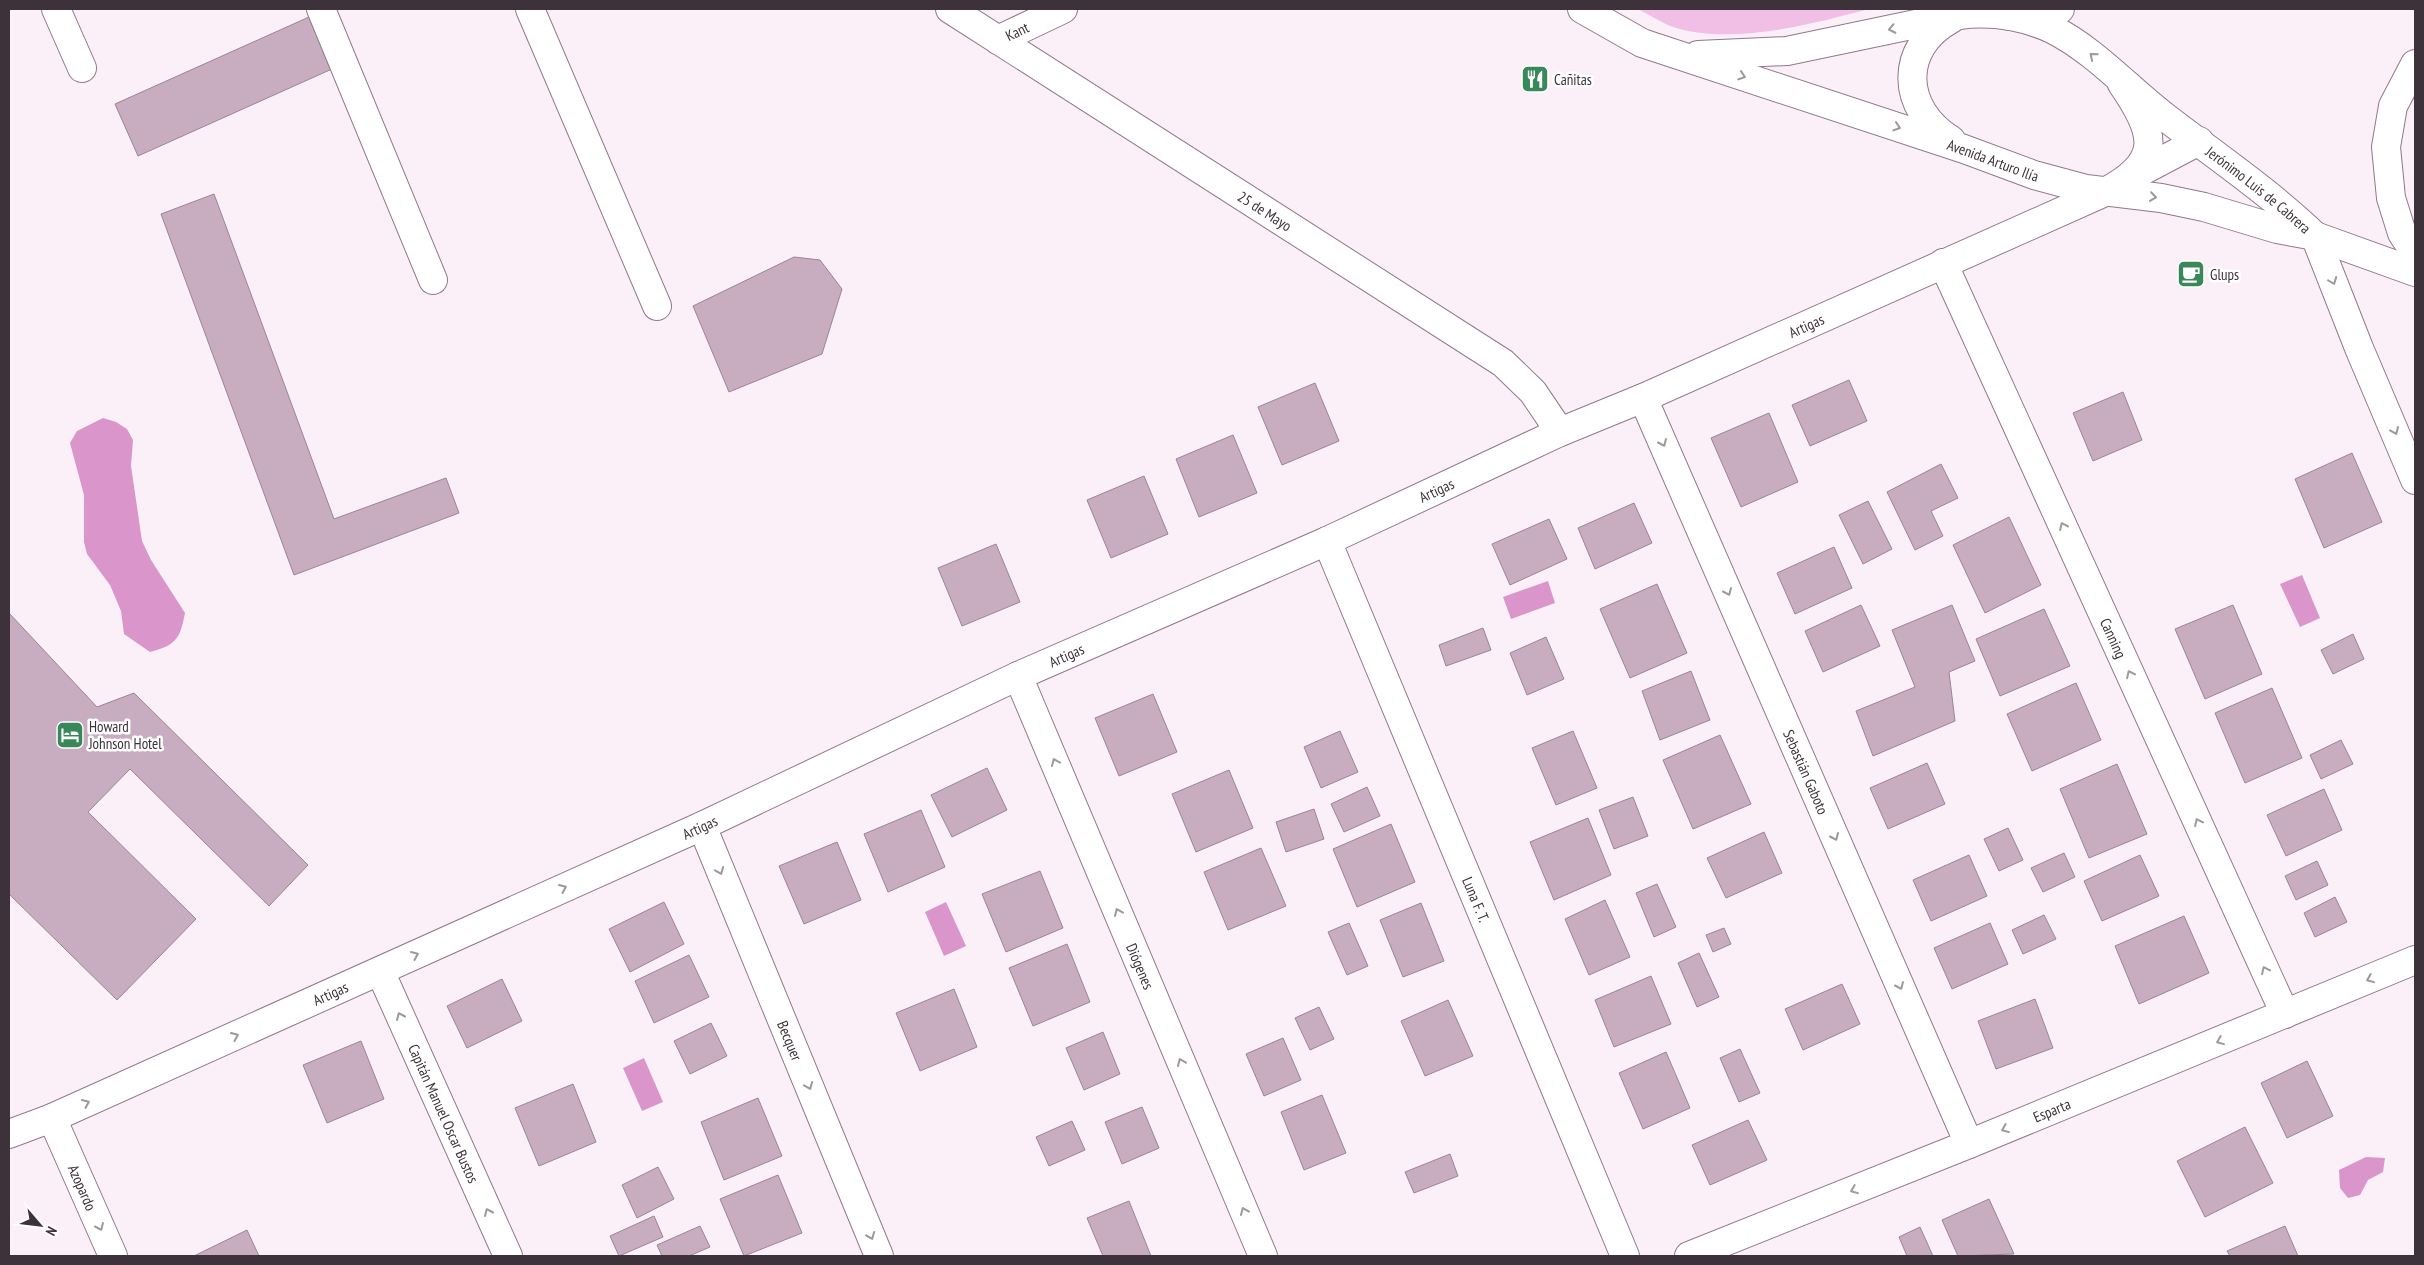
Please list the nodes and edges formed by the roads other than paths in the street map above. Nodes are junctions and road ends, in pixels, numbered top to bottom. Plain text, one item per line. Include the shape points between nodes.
1 (56, 9) edge
2 (321, 9) edge
3 (530, 9) edge
4 (950, 9) edge
5 (1063, 9) edge
6 (1582, 9) edge
7 (2060, 9) edge
8 (1959, 15) junction
9 (2009, 16) junction
10 (998, 40) junction
11 (1679, 56) junction
12 (2415, 64) edge
13 (82, 68) dead end
14 (2117, 77) junction
15 (2199, 141) junction
16 (1964, 149) junction
17 (2115, 186) junction
18 (2316, 236) junction
19 (2415, 253) edge
20 (1943, 264) junction
21 (2415, 272) edge
22 (432, 280) dead end
23 (657, 306) dead end
24 (1643, 398) junction
25 (1560, 432) junction
26 (2415, 480) edge
27 (1327, 540) junction
28 (1018, 676) junction
29 (702, 826) junction
30 (2415, 960) edge
31 (380, 971) junction
32 (2286, 1014) junction
33 (52, 1118) junction
34 (9, 1134) edge
35 (1970, 1144) junction
36 (113, 1256) edge
37 (508, 1256) edge
38 (879, 1256) edge
39 (1263, 1256) edge
40 (1625, 1256) edge
41 (1688, 1256) edge

1 - 13 street
2 - 22 street
3 - 23 street
4 - 10 street, 25 de Mayo
5 - 10 street, Kant
6 - 11 street, Avenida Arturo Ilía via 1642,43
7 - 9 street
8 - 9 street via 1984,12
8 -> 11 street via 1787,51
8 - 16 street via 1935,28 1924,39 1917,52 1912,83 1920,109 1930,122
14 -> 9 street, Jerónimo Luis de Cabrera via 2087,51 2051,29
10 - 25 street, 25 de Mayo via 1503,363 1537,396
11 -> 16 street, Avenida Arturo Ilía
12 - 19 street via 2393,106 2386,147 2390,198 2402,233
14 - 15 street, Jerónimo Luis de Cabrera via 2168,120
14 - 17 street, Artigas via 2137,106 2147,128 2149,143 2145,160
15 - 17 street, Artigas
15 - 18 street, Jerónimo Luis de Cabrera
16 - 17 street, Avenida Arturo Ilía via 2068,185
17 -> 18 street, Avenida Arturo Ilía via 2204,207 2277,229
17 - 20 street, Artigas
18 - 21 street, Avenida Arturo Ilía
18 -> 26 street, Jerónimo Luis de Cabrera
20 - 24 street, Artigas
32 -> 20 street, Canning
24 - 25 street, Artigas
24 -> 35 street, Sebastián Gaboto
25 - 27 street, Artigas
27 - 28 street, Artigas
27 - 40 street, Luna F. T.
28 - 29 street, Artigas
39 -> 28 street, Diógenes
31 -> 29 street, Artigas
29 -> 38 street, Becquer
30 -> 32 street, Esparta
33 -> 31 street, Artigas
37 -> 31 street, Capitán Manuel Oscar Bustos
32 -> 35 street, Esparta
33 - 34 street, Artigas
33 -> 36 street, Azopardo
35 -> 41 street, Esparta

